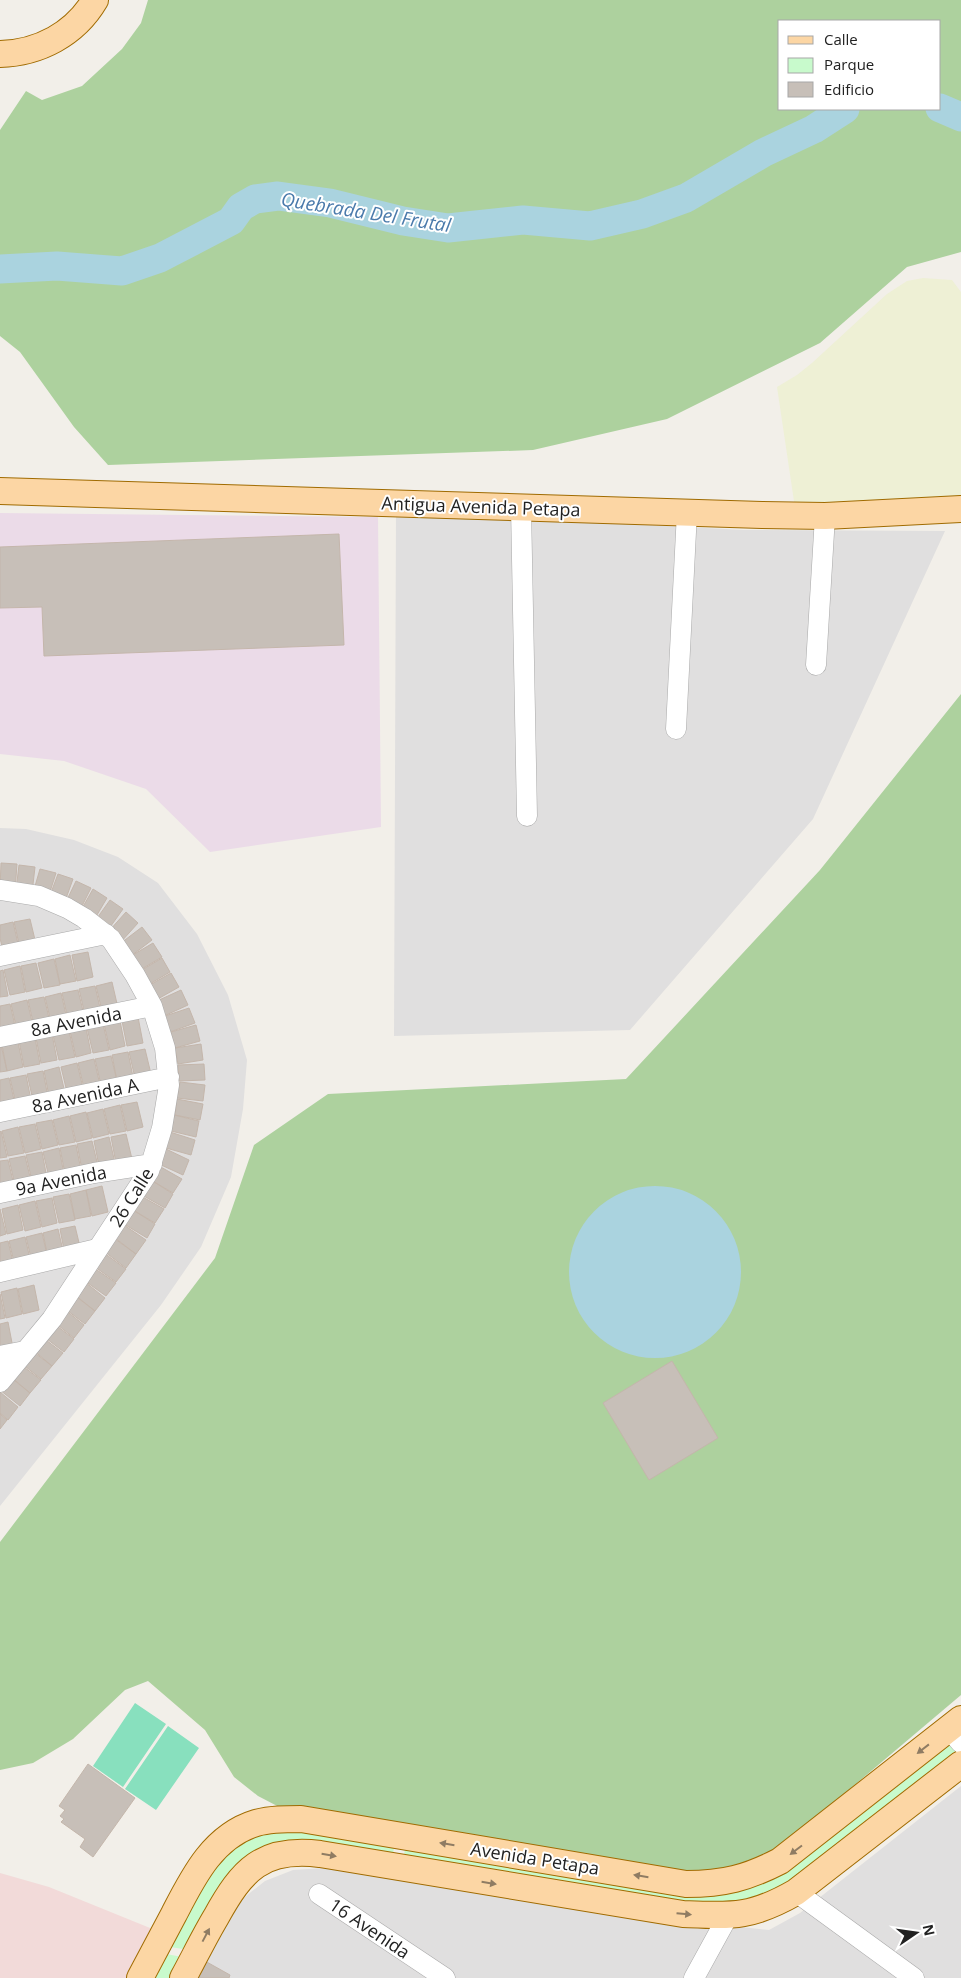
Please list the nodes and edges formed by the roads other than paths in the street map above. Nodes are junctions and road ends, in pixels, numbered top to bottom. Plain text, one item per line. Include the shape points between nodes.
1 (95, 0) edge
2 (12, 53) edge
3 (0, 491) edge
4 (521, 507) junction
5 (961, 509) edge
6 (687, 512) junction
7 (825, 516) junction
8 (816, 665) dead end
9 (676, 729) dead end
10 (527, 816) dead end
11 (0, 890) edge
12 (106, 934) junction
13 (0, 956) edge
14 (152, 1006) junction
15 (0, 1037) edge
16 (169, 1077) junction
17 (0, 1112) edge
18 (152, 1164) junction
19 (0, 1192) edge
20 (98, 1250) junction
21 (0, 1272) edge
22 (25, 1352) junction
23 (0, 1356) edge
24 (0, 1382) edge
25 (957, 1730) edge
26 (961, 1764) edge
27 (402, 1836) junction
28 (397, 1868) junction
29 (796, 1892) junction
30 (319, 1894) dead end
31 (728, 1916) junction
32 (140, 1978) edge
33 (183, 1978) edge
34 (445, 1978) edge
35 (694, 1978) edge
36 (914, 1978) edge

1 - 2 main road via 73,28 56,39
3 - 4 main road, Antigua Avenida Petapa
4 - 6 main road, Antigua Avenida Petapa
4 - 10 street
5 - 7 main road, Antigua Avenida Petapa
6 - 7 main road, Antigua Avenida Petapa
6 - 9 street
7 - 8 street
11 - 12 street, 26 Calle via 46,899 75,913
12 - 13 street
12 - 14 street, 26 Calle via 135,974
14 - 15 street, 8a Avenida
14 - 16 street, 26 Calle via 162,1035
16 - 17 street, 8a Avenida A
16 - 18 street, 26 Calle via 164,1122
18 - 19 street, 9a Avenida via 94,1172
18 - 20 street, 26 Calle
20 - 21 street
20 - 22 street, 26 Calle via 52,1319
22 - 23 street
22 - 24 street, 26 Calle
25 -> 27 main road, Avenida Petapa via 780,1861 748,1876 725,1882 686,1884
26 - 29 main road, Avenida Petapa
27 - 28 main road
27 - 32 main road, Avenida Petapa via 301,1820 268,1820 237,1832 221,1843 198,1871
28 -> 31 main road, Avenida Petapa via 682,1914
33 -> 28 main road, Avenida Petapa via 231,1890 248,1871 266,1859 306,1852
29 - 31 main road, Avenida Petapa via 749,1913
29 - 36 street
30 - 34 street, 16 Avenida
31 - 35 street

